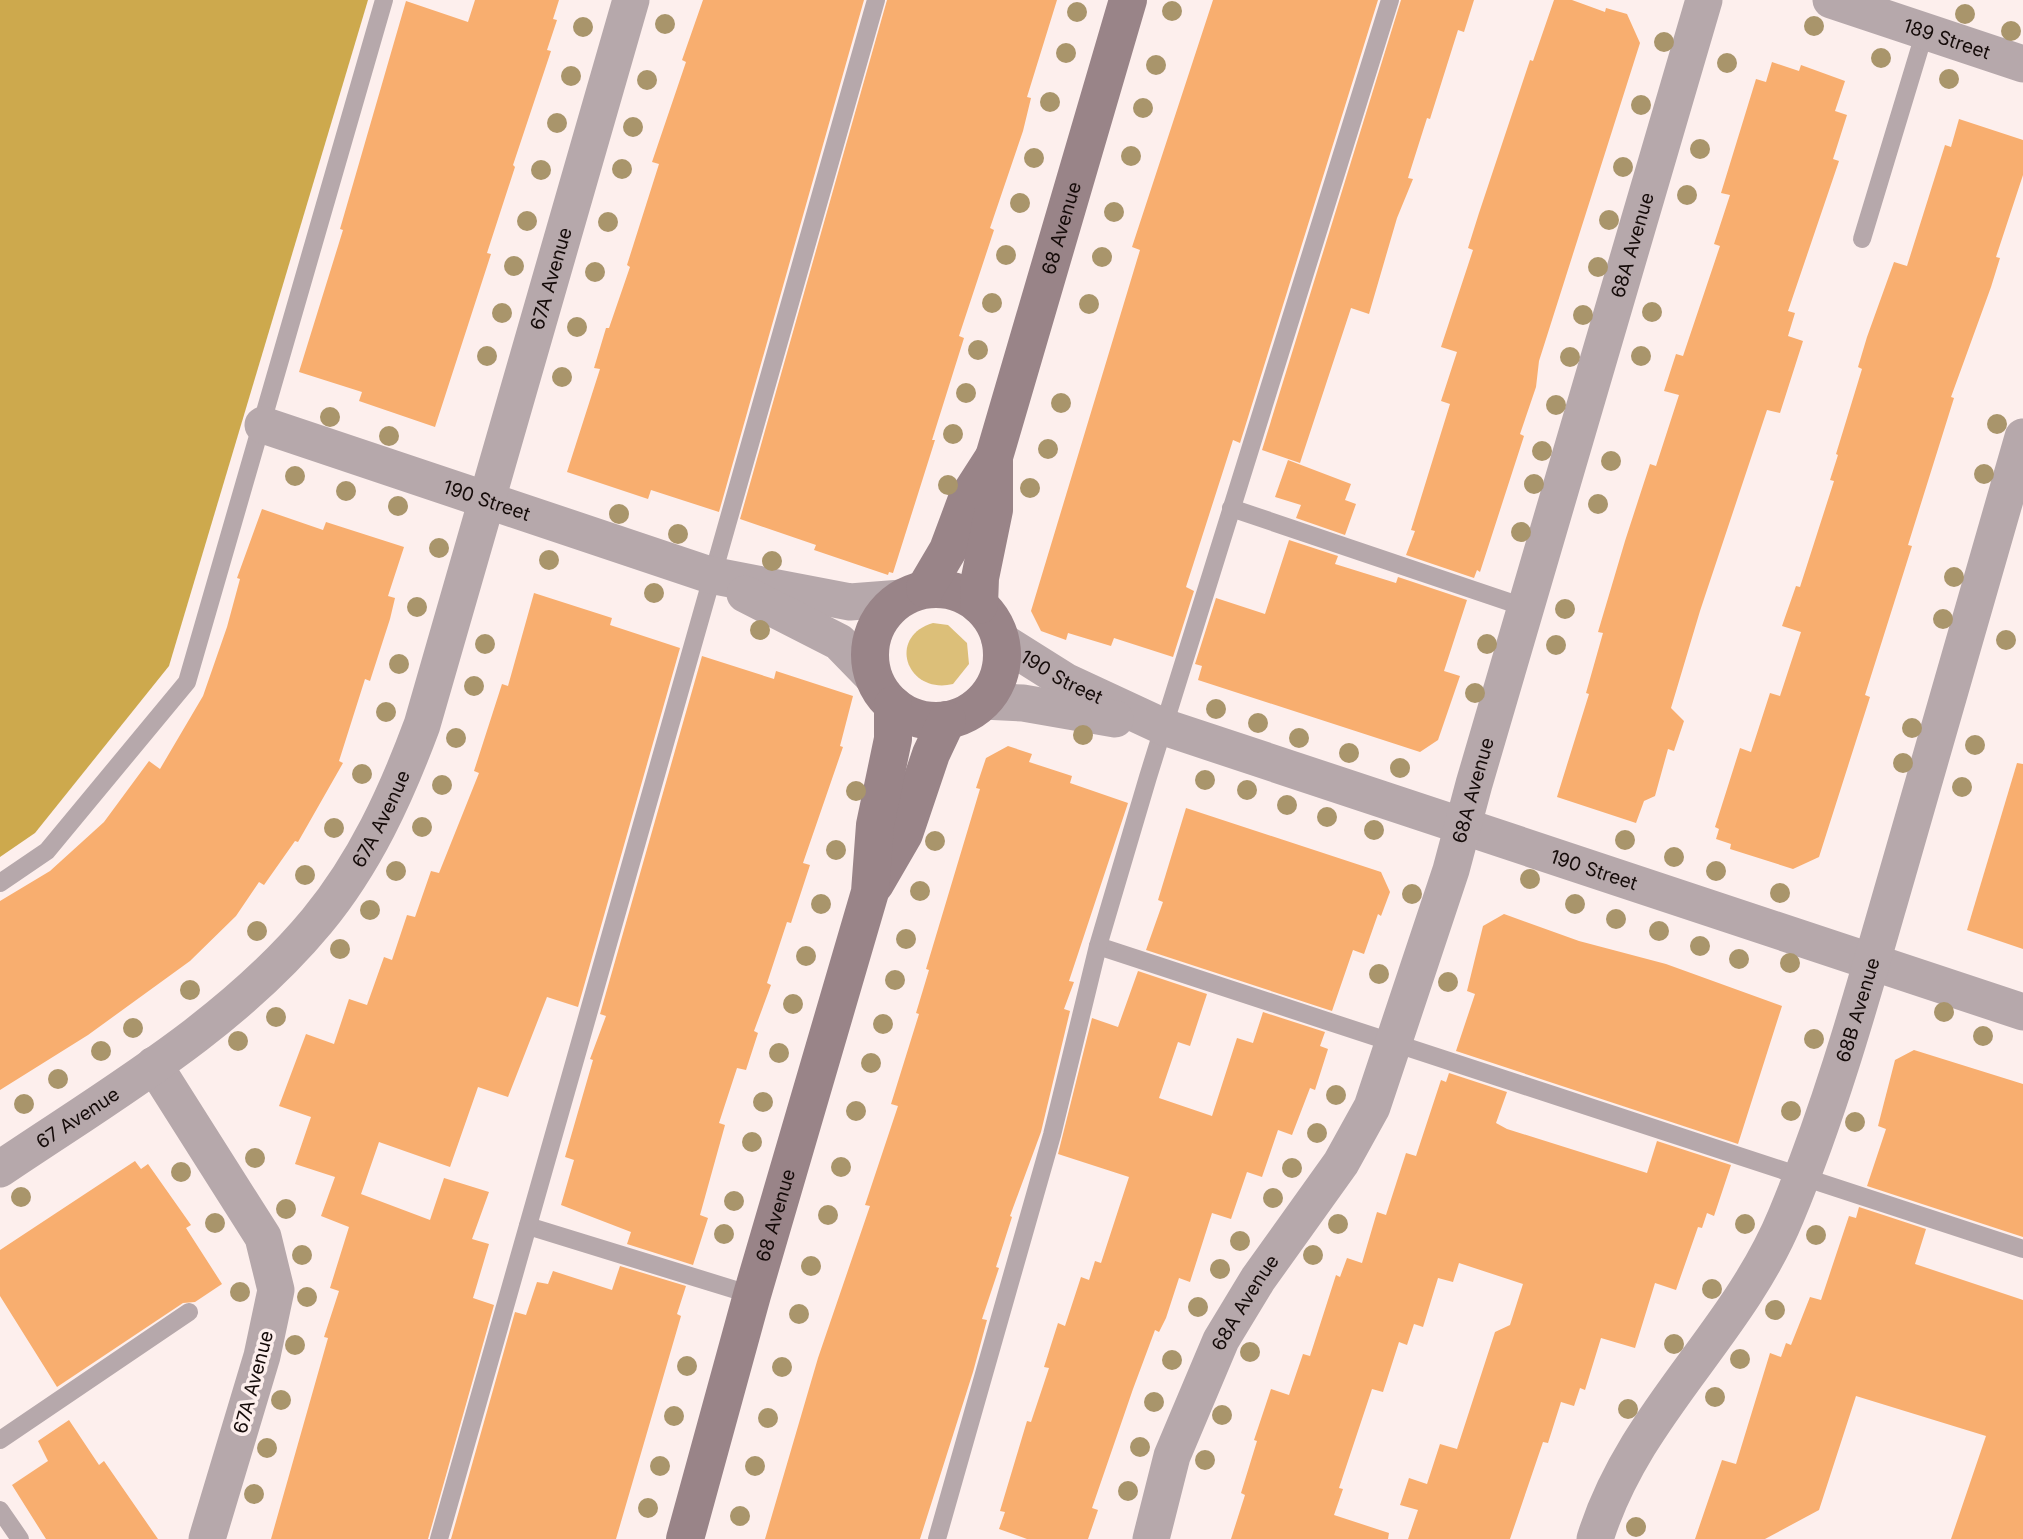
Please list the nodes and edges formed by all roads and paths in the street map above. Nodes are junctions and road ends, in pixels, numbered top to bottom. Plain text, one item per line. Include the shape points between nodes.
1 (384, 0) edge
2 (631, 0) edge
3 (876, 0) edge
4 (1128, 0) edge
5 (1390, 0) edge
6 (1704, 0) edge
7 (1831, 0) edge
8 (1925, 32) junction
9 (2023, 64) edge
10 (1862, 239) dead end
11 (263, 425) junction
12 (2023, 437) edge
13 (994, 457) junction
14 (486, 499) junction
15 (1231, 508) junction
16 (710, 575) junction
17 (913, 594) junction
18 (979, 605) junction
19 (1527, 608) junction
20 (1000, 640) junction
21 (883, 691) junction
22 (983, 701) junction
23 (947, 720) junction
24 (1164, 727) junction
25 (1463, 828) junction
26 (0, 883) edge
27 (870, 892) junction
28 (1098, 946) junction
29 (1872, 959) junction
30 (2023, 1012) edge
31 (1393, 1041) junction
32 (153, 1065) junction
33 (0, 1169) edge
34 (1801, 1177) junction
35 (528, 1226) junction
36 (2023, 1249) edge
37 (752, 1295) junction
38 (189, 1312) dead end
39 (0, 1440) edge
40 (0, 1510) edge
41 (20, 1539) edge
42 (207, 1539) edge
43 (439, 1539) edge
44 (685, 1539) edge
45 (937, 1539) edge
46 (1151, 1539) edge
47 (1595, 1539) edge

1 - 11 lane
2 - 14 street, 67A Avenue
3 - 16 lane
4 - 13 street, 68 Avenue
5 - 15 lane
6 - 19 street, 68A Avenue
7 - 8 street, 189 Street
8 - 9 street, 189 Street
8 - 10 lane
11 - 14 street, 190 Street
11 - 26 lane via 187,682 47,851
12 - 29 street, 68B Avenue
13 - 17 street, 68 Avenue via 967,499 948,550
13 - 18 street, 68 Avenue via 994,510 979,578
14 - 16 street, 190 Street
14 - 32 street, 67A Avenue via 422,725 401,782 365,853 317,922 268,973 214,1022
15 - 19 lane
15 - 24 lane
16 - 17 street, 190 Street via 850,602
16 - 21 street, 190 Street via 839,642
16 - 35 lane
17 - 18 street via 950,590
17 - 21 street via 883,615 875,629 870,653
18 - 20 street
19 - 25 street, 68A Avenue
20 - 22 street via 999,673
20 - 24 street, 190 Street via 1065,681
21 - 23 street via 922,720
21 - 27 street, 68 Avenue via 893,739 875,825
22 - 23 street via 970,712
22 - 24 street, 190 Street via 1023,703
23 - 27 street, 68 Avenue via 904,835
24 - 25 street, 190 Street
24 - 28 lane
25 - 29 street, 190 Street
25 - 31 street, 68A Avenue
27 - 37 street, 68 Avenue
28 - 31 lane
28 - 45 lane via 1052,1135
29 - 30 street, 190 Street
29 - 34 street, 68B Avenue
31 - 34 lane
31 - 46 street, 68A Avenue via 1372,1107 1341,1163 1258,1279 1221,1340 1172,1455
32 - 33 street, 67 Avenue
32 - 42 street, 67A Avenue via 263,1237 276,1290 262,1356
34 - 36 lane
34 - 47 street, 68B Avenue via 1770,1254 1725,1325 1639,1441 1619,1475
35 - 37 lane
35 - 43 lane
37 - 44 street, 68 Avenue
38 - 39 lane
40 - 41 lane

